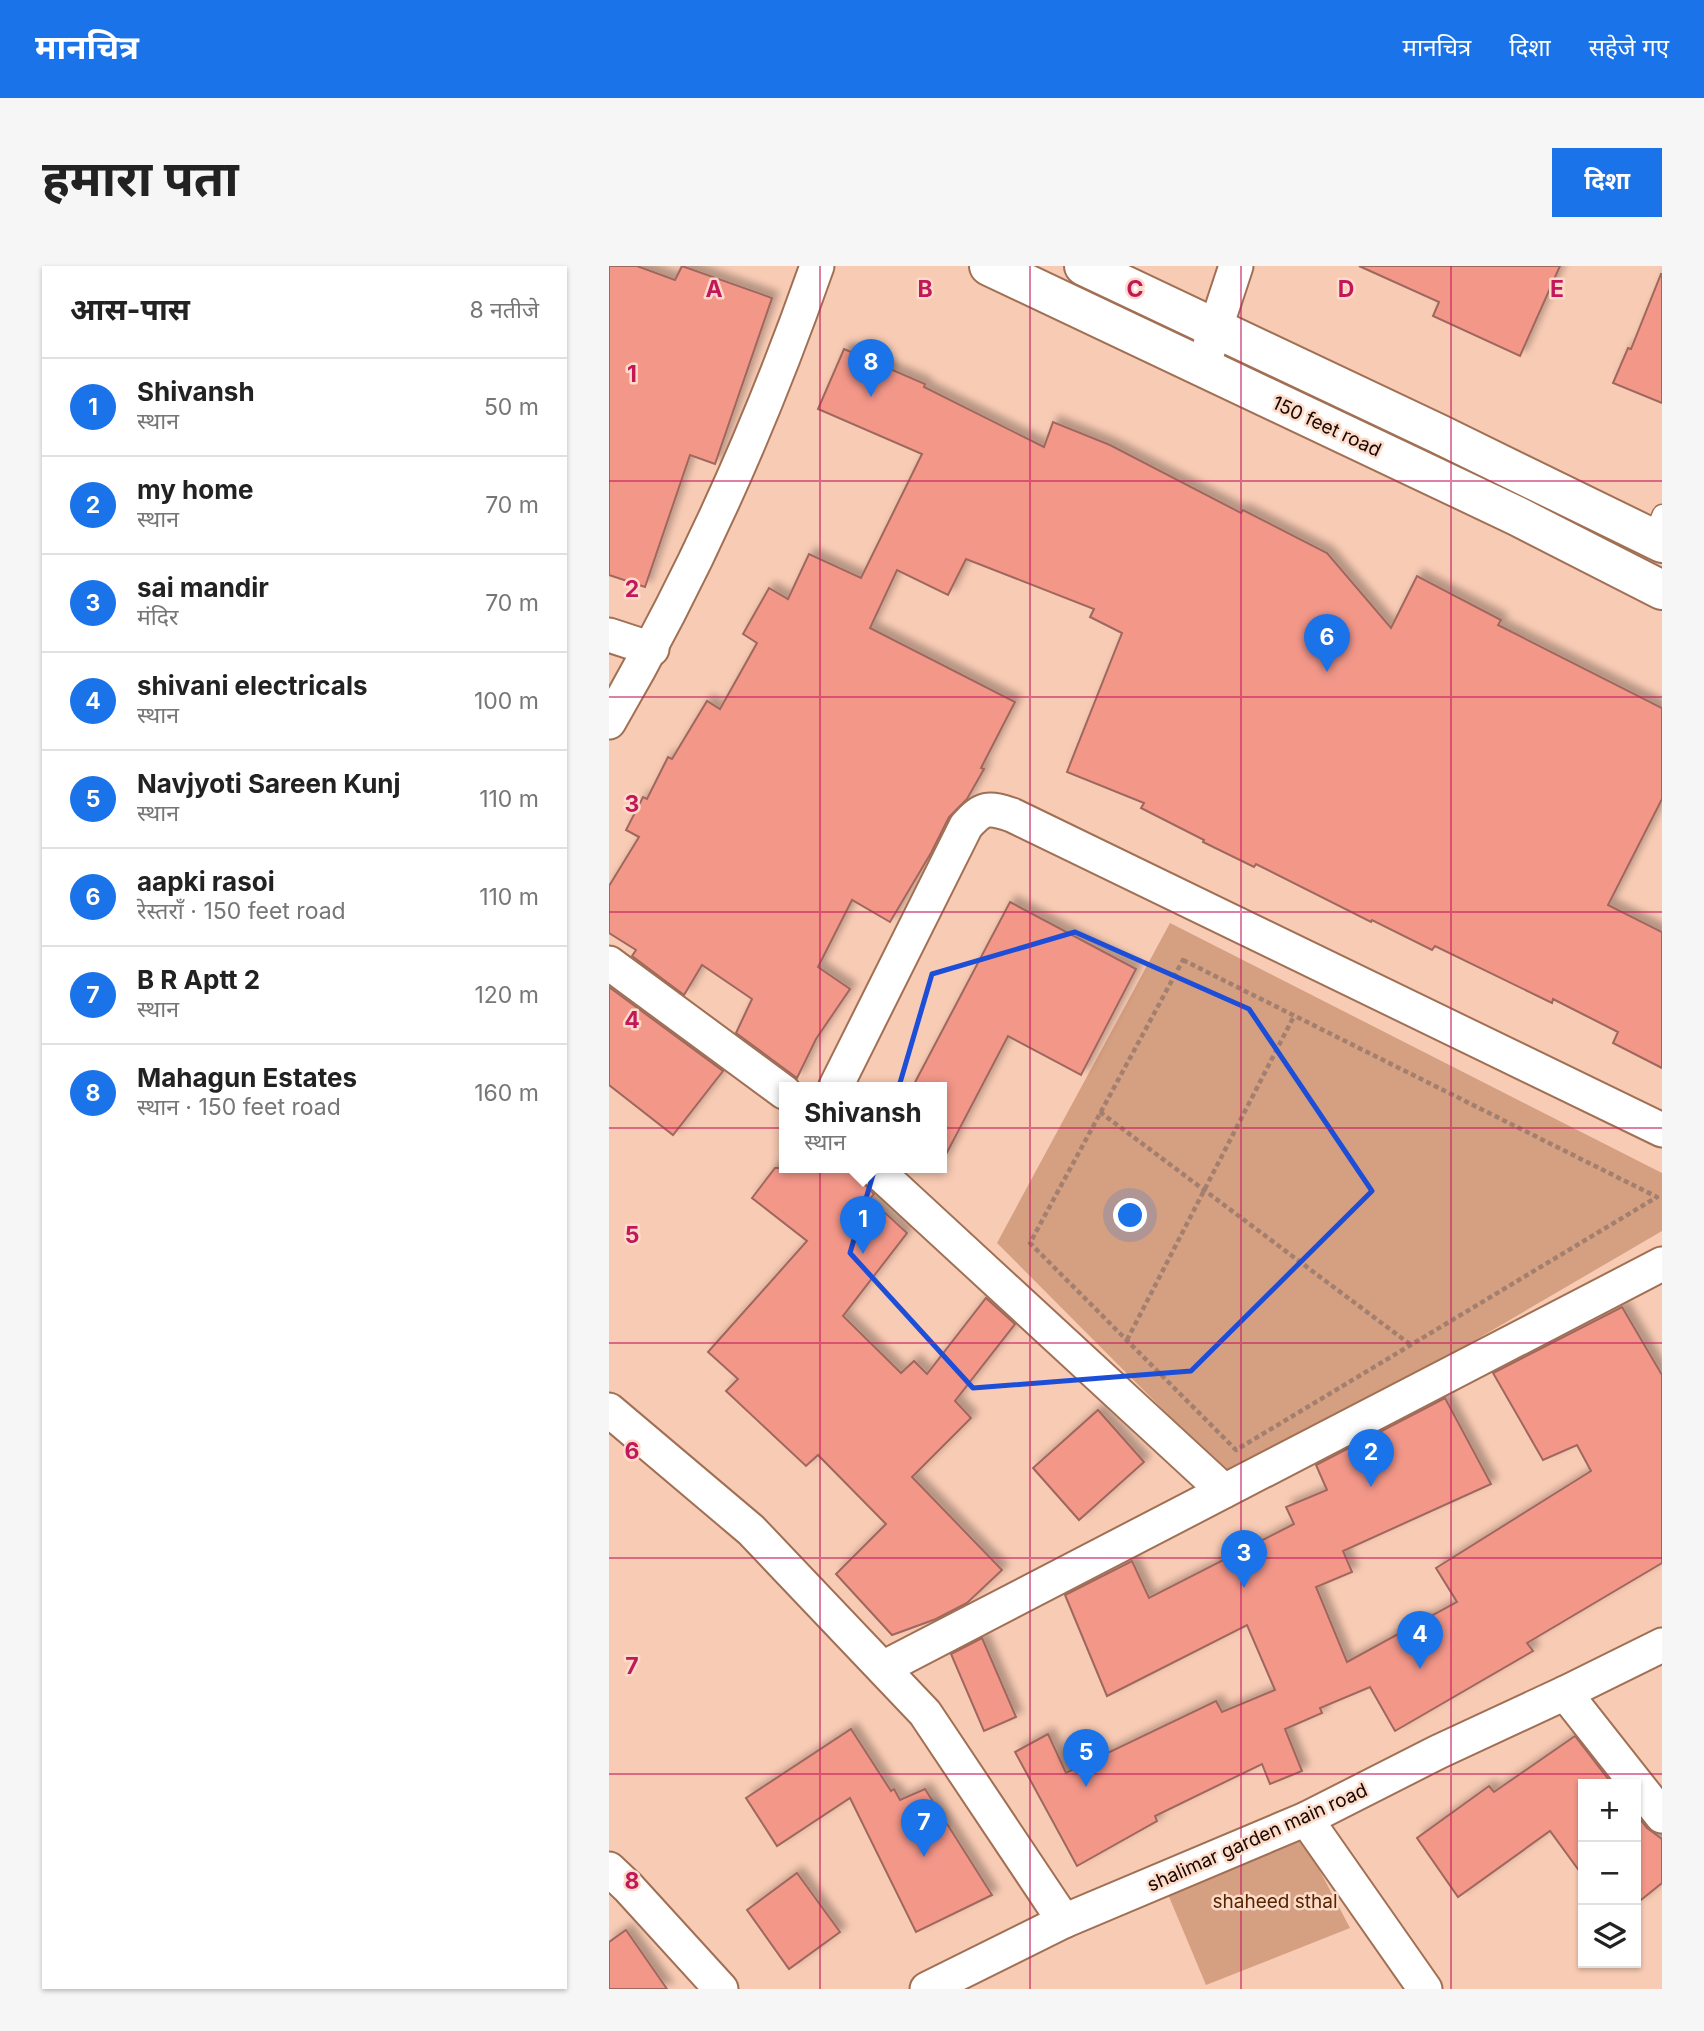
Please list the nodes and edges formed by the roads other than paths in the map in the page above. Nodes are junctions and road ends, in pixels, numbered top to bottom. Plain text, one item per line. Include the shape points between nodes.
1 (817, 266) edge
2 (989, 266) edge
3 (1084, 266) edge
4 (1236, 266) edge
5 (1216, 328) junction
6 (1203, 367) junction
7 (1659, 531) edge
8 (1662, 590) edge
9 (609, 635) edge
10 (652, 649) junction
11 (609, 722) edge
12 (609, 963) edge
13 (838, 1082) edge
14 (779, 1088) edge
15 (1662, 1130) edge
16 (879, 1173) edge
17 (1662, 1264) edge
18 (609, 1410) edge
19 (1224, 1491) junction
20 (1662, 1644) edge
21 (883, 1668) junction
22 (1565, 1693) junction
23 (1662, 1816) edge
24 (1306, 1819) junction
25 (615, 1886) edge
26 (1064, 1922) junction
27 (943, 1986) edge
28 (721, 1989) edge
29 (1425, 1989) edge

1 - 10 street via 719,510
2 - 6 street, 150 feet road
3 - 5 street
4 - 5 street
5 - 6 street
5 - 7 street
6 - 8 street, 150 feet road
9 - 10 street
10 - 11 street
12 - 14 street
13 - 15 street via 966,826 980,811 994,809
16 - 19 street
17 - 19 street
18 - 21 street via 751,1530
19 - 21 street
20 - 22 street, shalimar garden main road
21 - 26 street via 925,1713
22 - 23 street
22 - 24 street, shalimar garden main road
24 - 26 street, shalimar garden main road
24 - 29 street
25 - 28 street
26 - 27 street, shalimar garden main road

